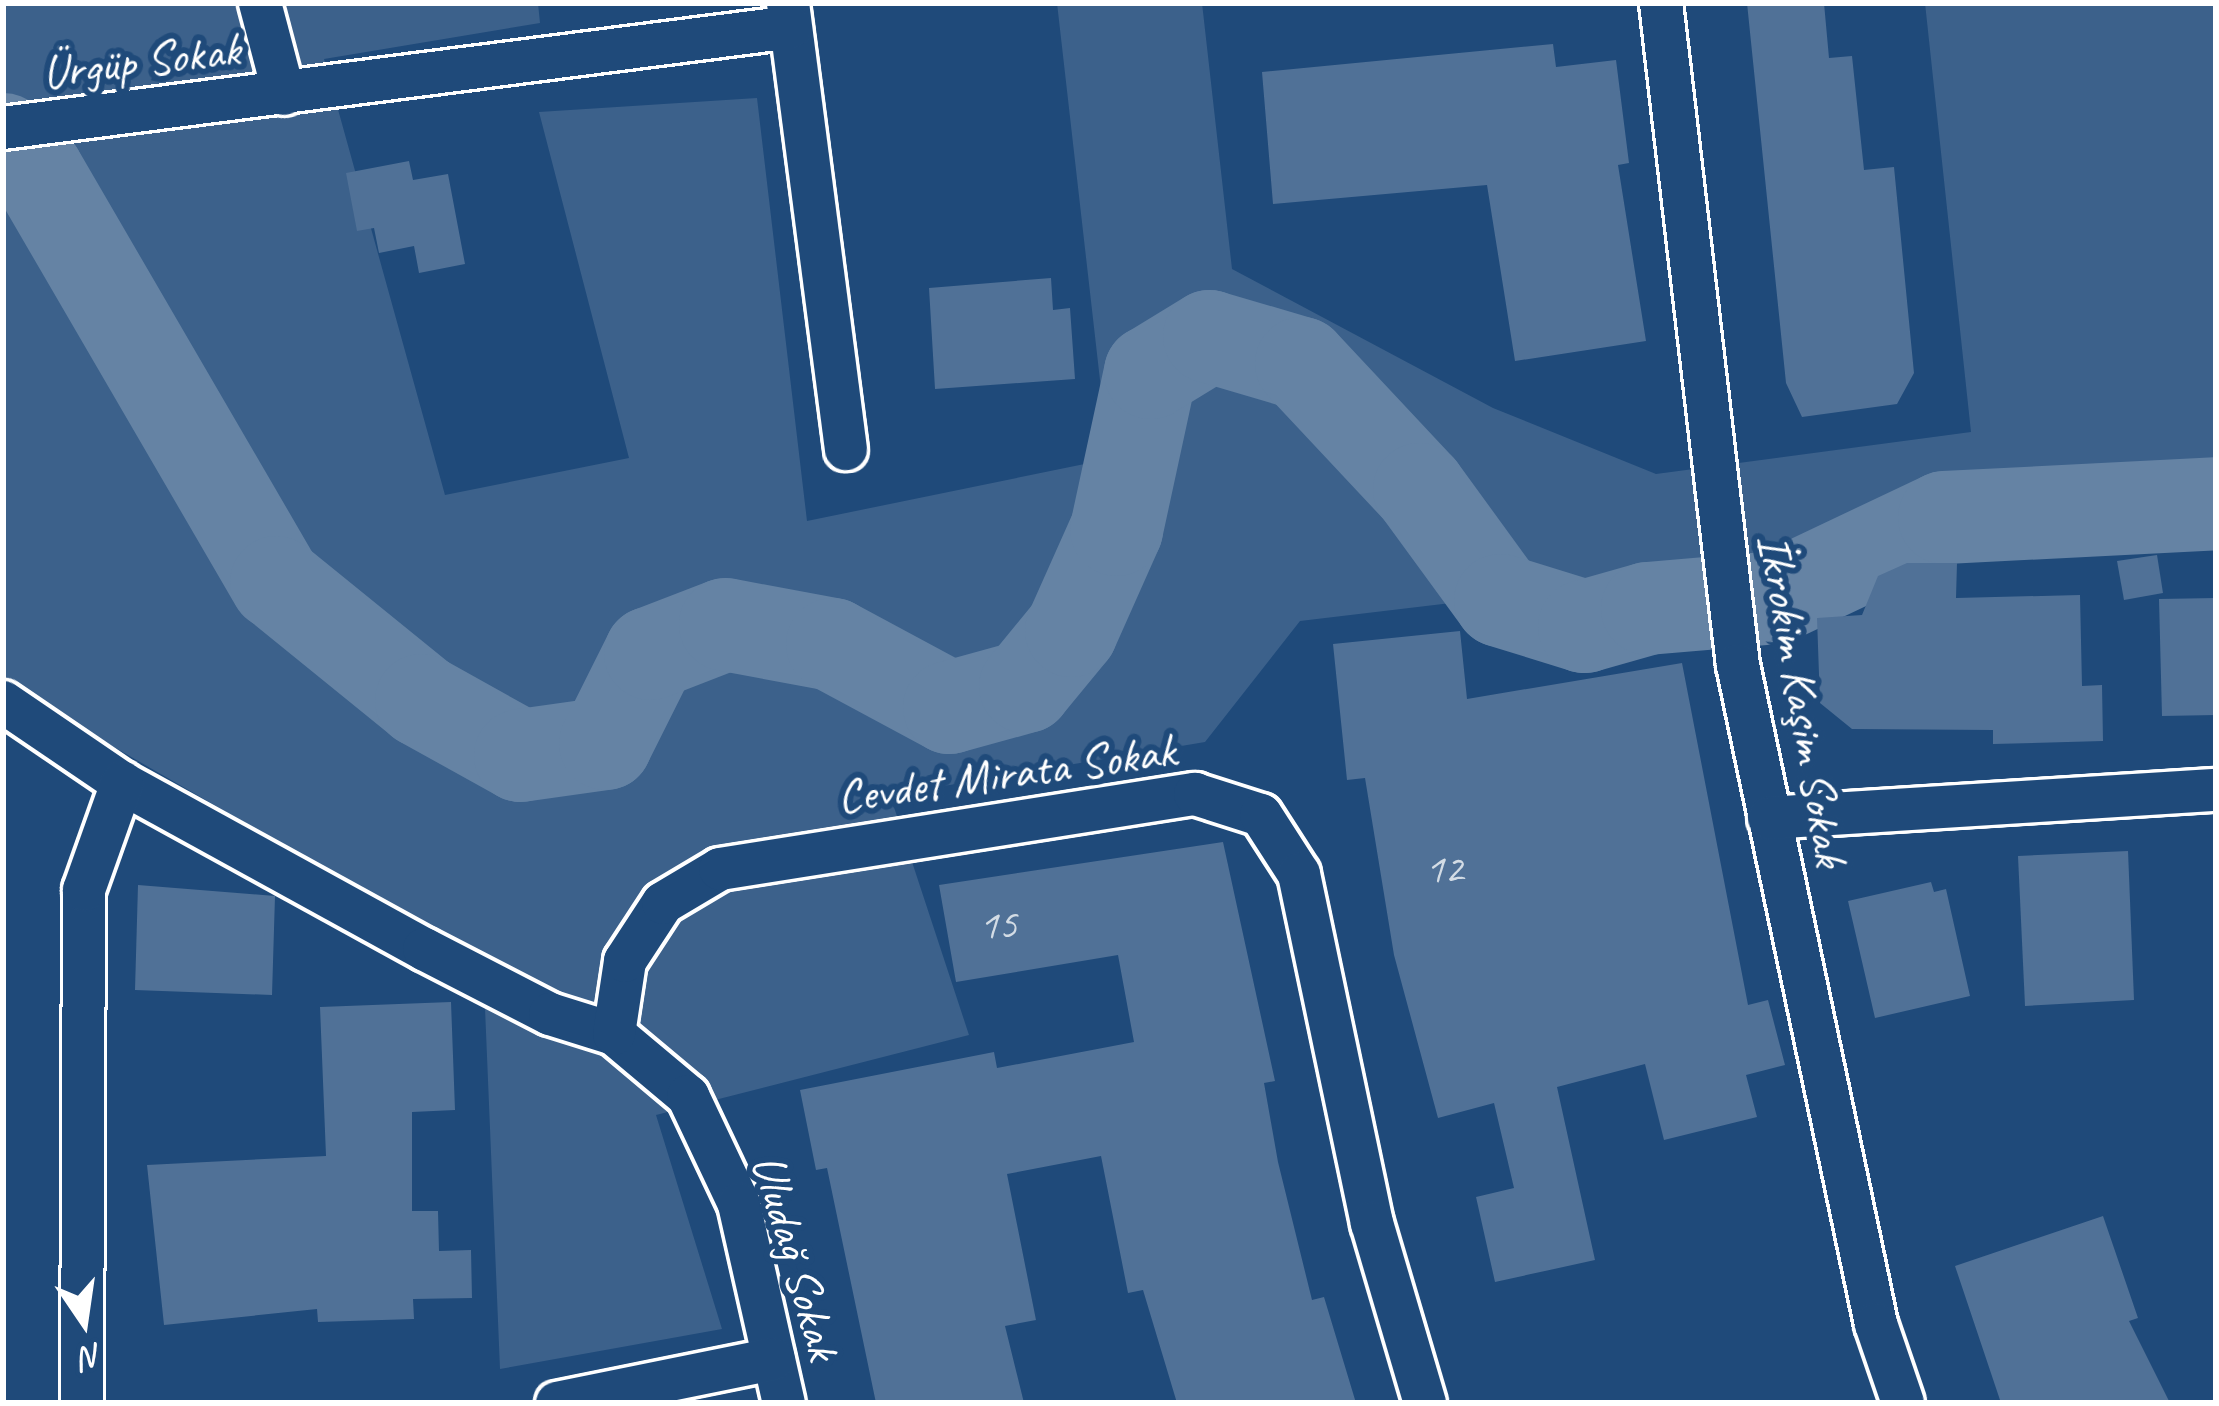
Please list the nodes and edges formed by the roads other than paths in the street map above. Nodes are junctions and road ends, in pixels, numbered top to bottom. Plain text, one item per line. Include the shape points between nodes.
1 (260, 3) edge
2 (1661, 3) edge
3 (789, 15) edge
4 (284, 94) junction
5 (3, 128) edge
6 (846, 449) dead end
7 (3, 702) edge
8 (122, 784) junction
9 (2216, 790) edge
10 (1769, 818) junction
11 (614, 1034) junction
12 (774, 1359) junction
13 (82, 1403) edge
14 (557, 1403) edge
15 (784, 1403) edge
16 (1425, 1403) edge
17 (1903, 1403) edge

1 - 4 street
2 - 10 street, İkrokim Kaşim Sokak via 1721,545
3 - 4 street, Ürgüp Sokak
3 - 6 street
4 - 5 street, Ürgüp Sokak
7 - 8 street
8 - 11 street via 529,1004
8 - 13 street via 84,890
9 - 10 street
10 - 17 street, İkrokim Kaşim Sokak via 1876,1324
11 - 12 street, Uludağ Sokak via 688,1096 739,1204
11 - 16 street, Cevdet Mirata Sokak via 625,961 663,903 720,869 1195,794 1261,815 1299,874 1372,1223
12 - 14 street
12 - 15 street, Uludağ Sokak

